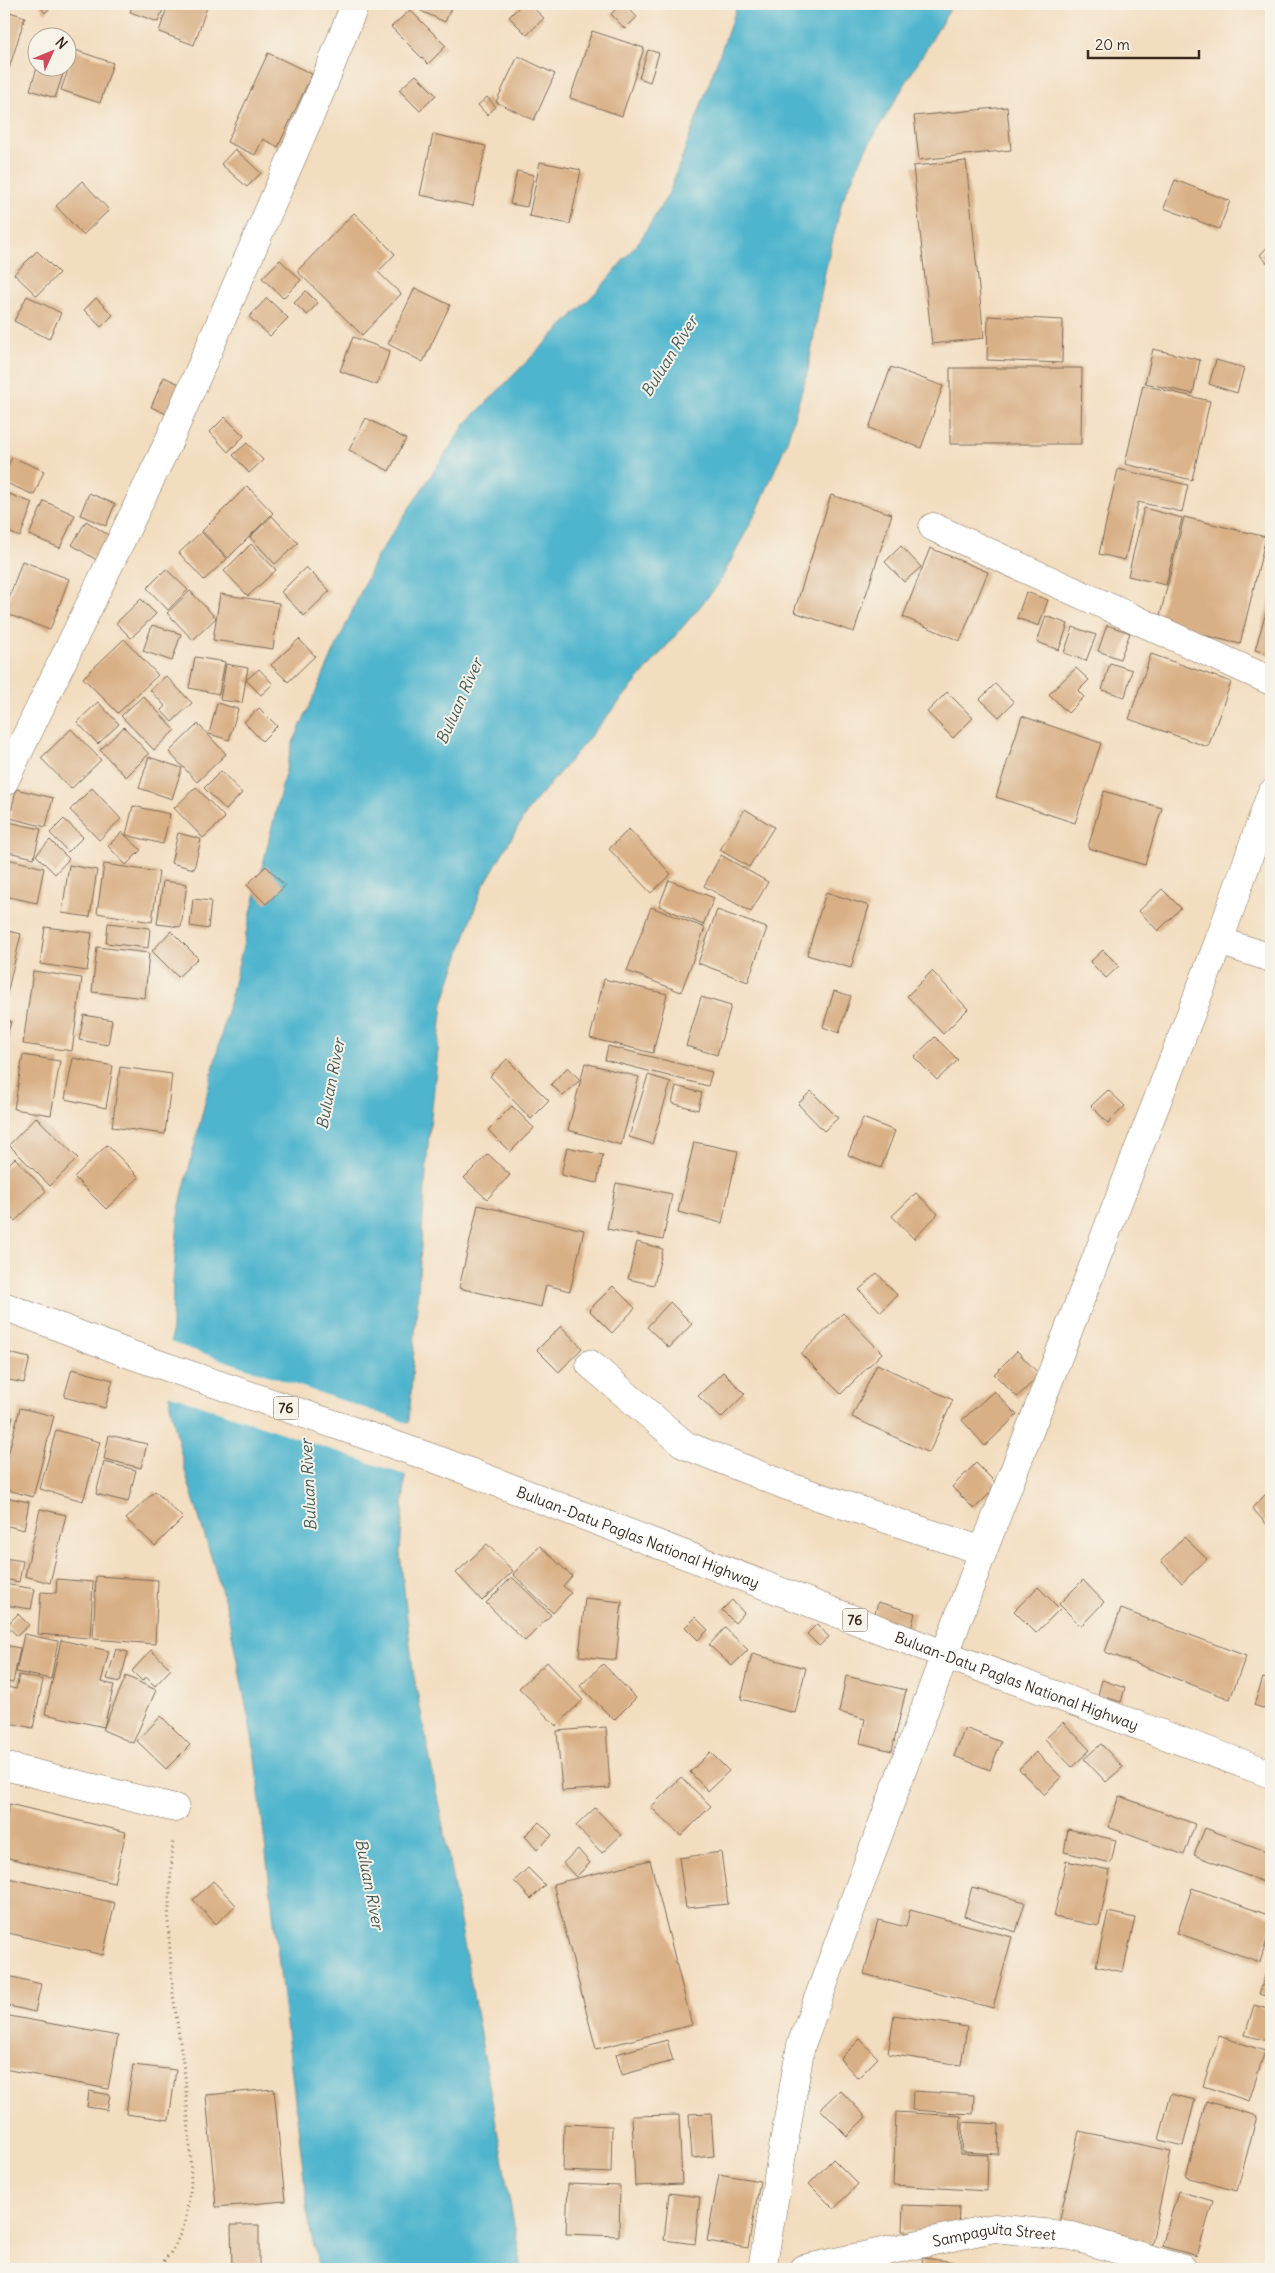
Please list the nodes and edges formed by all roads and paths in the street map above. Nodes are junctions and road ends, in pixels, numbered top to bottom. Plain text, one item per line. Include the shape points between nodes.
1 (355, 4) edge
2 (933, 527) dead end
3 (1271, 681) edge
4 (4, 782) edge
5 (1271, 794) edge
6 (1219, 941) junction
7 (1271, 958) edge
8 (4, 1306) edge
9 (590, 1364) dead end
10 (983, 1551) junction
11 (946, 1655) junction
12 (4, 1766) edge
13 (1271, 1774) edge
14 (175, 1808) joint
15 (158, 2269) edge
16 (762, 2269) edge
17 (802, 2269) edge
18 (1183, 2269) edge

1 - 4 main road via 322,88 168,443
2 - 3 main road
5 - 6 main road
6 - 7 main road
6 - 10 main road
8 - 11 main road, Buluan-Datu Paglas National Highway / 76 via 132,1355 441,1461
9 - 10 main road via 686,1445 787,1486
10 - 11 main road
11 - 13 main road, Buluan-Datu Paglas National Highway / 76
11 - 16 main road via 802,2045
12 - 14 main road
14 - 15 path via 168,1922 173,1995 185,2076 190,2186 185,2223 174,2248
17 - 18 main road, Sampaguita Street via 994,2228 1072,2236

